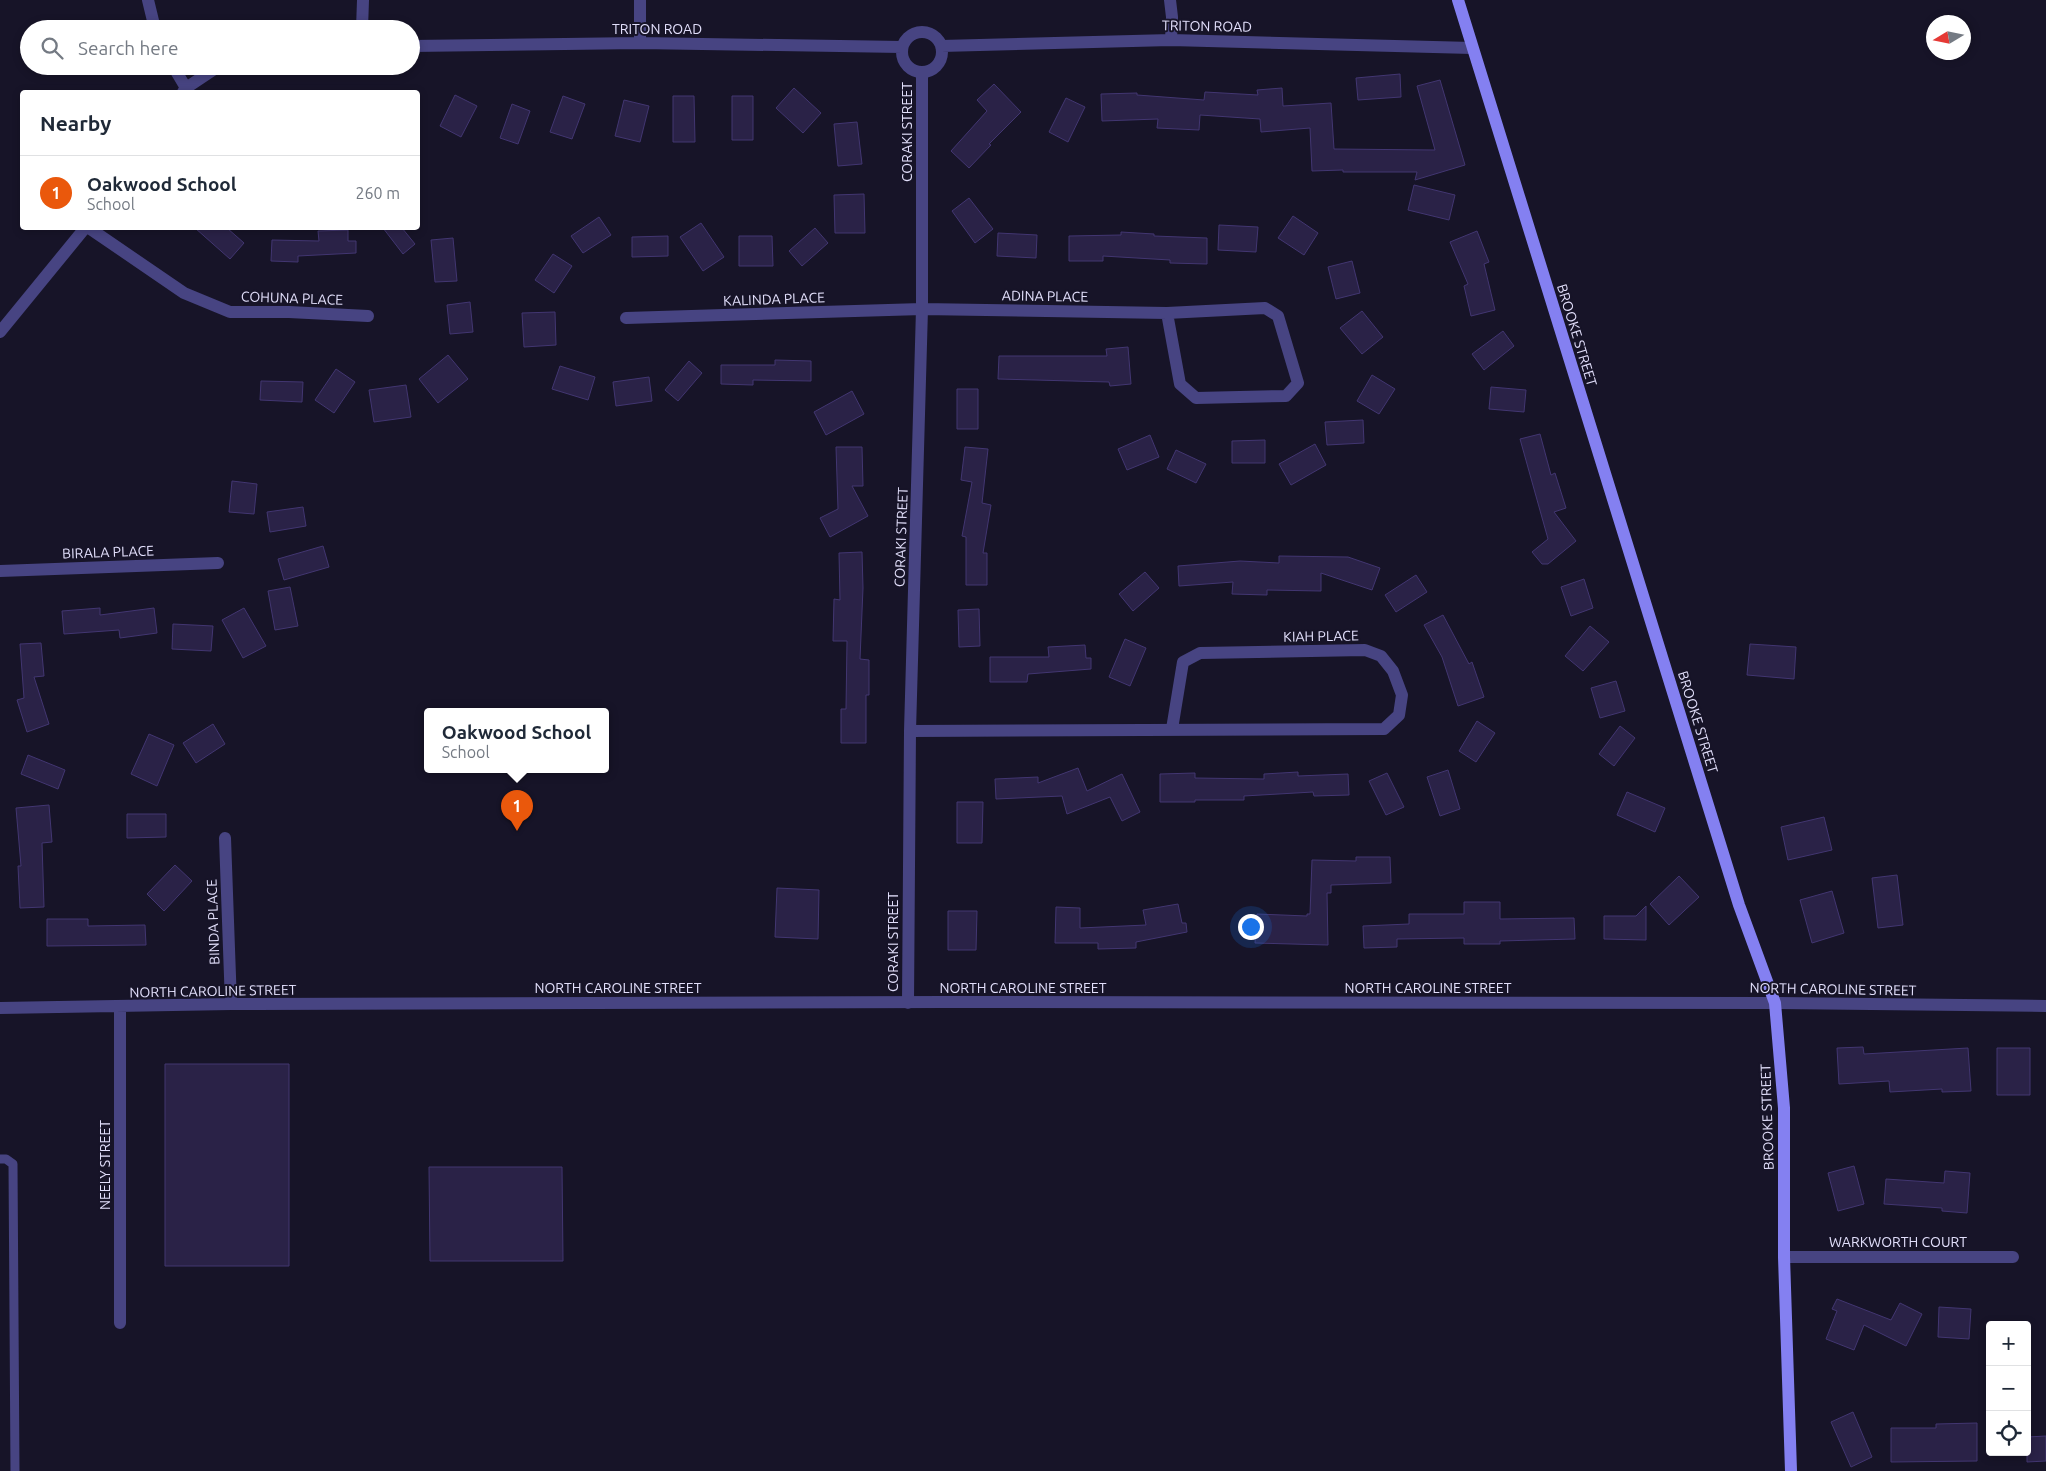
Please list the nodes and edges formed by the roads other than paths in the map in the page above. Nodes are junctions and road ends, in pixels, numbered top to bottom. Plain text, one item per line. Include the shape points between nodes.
1 (148, 0) edge
2 (363, 0) edge
3 (640, 0) edge
4 (1170, 0) edge
5 (1458, 0) edge
6 (153, 20) edge
7 (362, 20) edge
8 (1171, 40) junction
9 (640, 43) junction
10 (420, 46) edge
11 (941, 46) junction
12 (902, 47) junction
13 (1472, 48) junction
14 (922, 72) junction
15 (177, 75) edge
16 (206, 75) edge
17 (184, 90) edge
18 (83, 230) edge
19 (93, 230) edge
20 (922, 309) junction
21 (1167, 313) junction
22 (368, 316) dead end
23 (626, 318) dead end
24 (0, 332) edge
25 (218, 564) dead end
26 (0, 571) edge
27 (1172, 729) junction
28 (910, 732) junction
29 (225, 838) dead end
30 (908, 1003) junction
31 (1775, 1003) junction
32 (231, 1004) junction
33 (2046, 1006) edge
34 (120, 1007) junction
35 (0, 1008) edge
36 (0, 1158) edge
37 (1784, 1257) junction
38 (2012, 1257) dead end
39 (120, 1323) dead end
40 (16, 1471) edge
41 (1791, 1471) edge

1 - 6 street
2 - 7 street
3 - 9 street
4 - 8 street
5 - 13 street, BROOKE STREET
8 - 11 street, TRITON ROAD
8 - 13 street, TRITON ROAD
9 - 10 street, TRITON ROAD
9 - 12 street, TRITON ROAD
11 - 12 street via 935,36 922,32 909,36
11 - 14 street via 942,54 937,66
12 - 14 street via 908,66
13 - 31 street, BROOKE STREET via 1739,905
14 - 20 street, CORAKI STREET
15 - 17 street
16 - 17 street
18 - 24 street
19 - 22 street, COHUNA PLACE via 184,293 230,312
20 - 21 street, ADINA PLACE
20 - 23 street, KALINDA PLACE
20 - 28 street, CORAKI STREET
21 - 21 street, ADINA PLACE via 1265,308 1278,316 1298,384 1286,396 1196,398 1180,384
25 - 26 street, BIRALA PLACE
27 - 27 street, KIAH PLACE via 1384,729 1400,715 1402,696 1393,671 1381,656 1365,650 1200,653 1183,662
27 - 28 street, KIAH PLACE
28 - 30 street, CORAKI STREET
29 - 32 street, BINDA PLACE
30 - 31 street, NORTH CAROLINE STREET
30 - 32 street, NORTH CAROLINE STREET
31 - 33 street, NORTH CAROLINE STREET
31 - 37 street, BROOKE STREET via 1784,1108
32 - 34 street, NORTH CAROLINE STREET
34 - 35 street, NORTH CAROLINE STREET
34 - 39 street, NEELY STREET
36 - 40 lane via 13,1164
37 - 38 street, WARKWORTH COURT
37 - 41 street, BROOKE STREET

